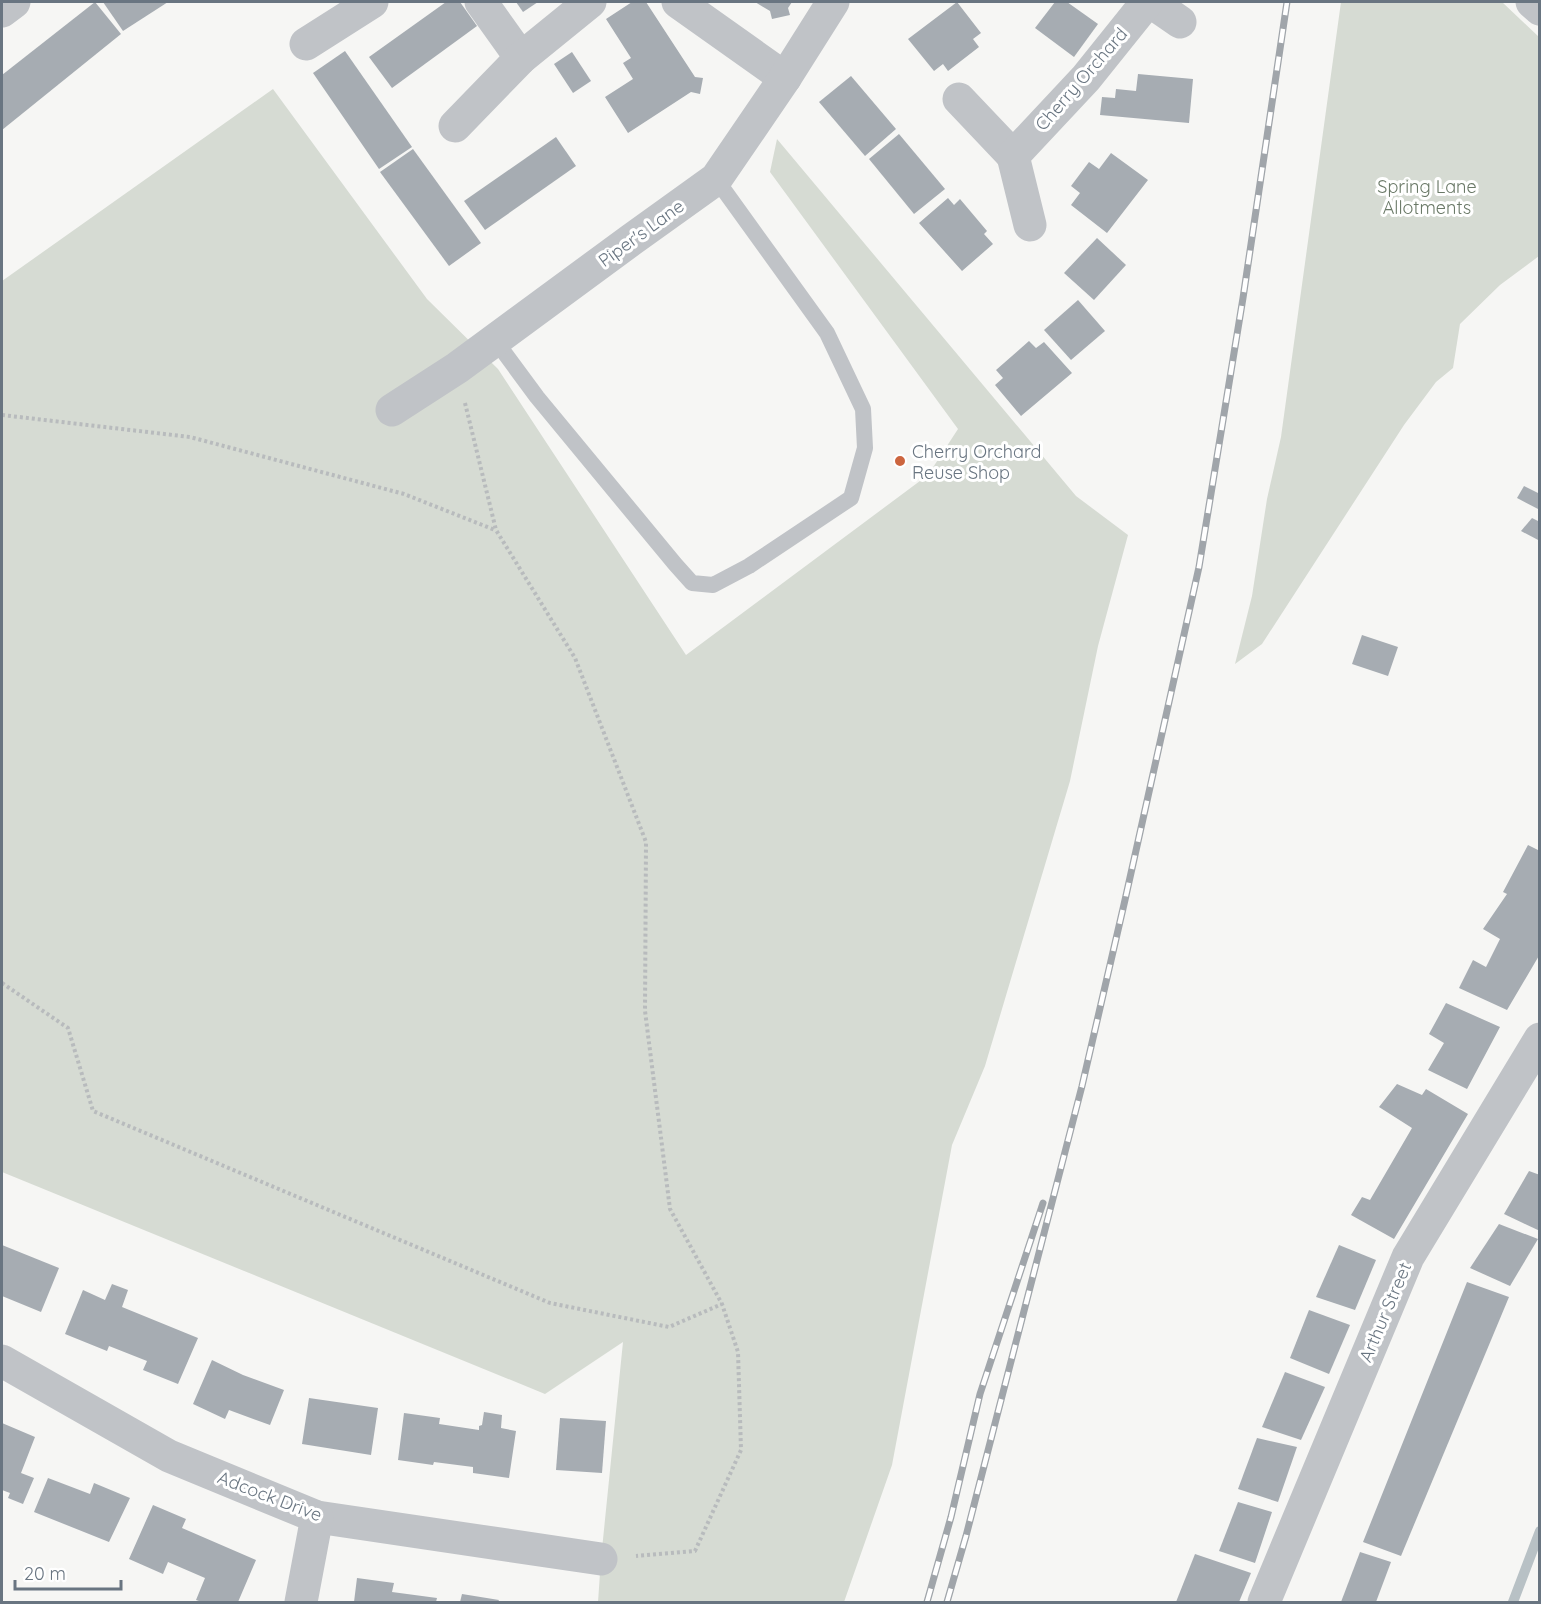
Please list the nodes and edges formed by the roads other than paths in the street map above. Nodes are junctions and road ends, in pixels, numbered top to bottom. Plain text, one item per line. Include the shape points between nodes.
1 (14, 2) edge
2 (372, 2) edge
3 (481, 2) edge
4 (590, 2) edge
5 (678, 2) edge
6 (833, 2) edge
7 (1149, 2) edge
8 (1532, 2) edge
9 (1539, 9) edge
10 (2, 11) edge
11 (1180, 22) dead end
12 (306, 44) dead end
13 (521, 58) junction
14 (785, 78) junction
15 (959, 99) dead end
16 (455, 126) dead end
17 (1013, 156) junction
18 (716, 179) junction
19 (1030, 225) dead end
20 (495, 340) junction
21 (392, 410) dead end
22 (1539, 1039) edge
23 (2, 1361) edge
24 (317, 1516) junction
25 (601, 1559) road end
26 (301, 1602) edge
27 (1264, 1602) edge

1 - 10 street
2 - 12 street
3 - 13 street
4 - 13 street
5 - 14 street
6 - 14 street, Piper's Lane
7 - 11 street, Cherry Orchard
7 - 17 street, Cherry Orchard via 1086,78
8 - 9 street
13 - 16 street
14 - 18 street, Piper's Lane
15 - 17 street
17 - 19 street
18 - 20 street, Piper's Lane
18 - 20 lane via 827,333 862,409 866,448 851,498 749,566 713,585 692,583 537,397
20 - 21 street, Piper's Lane
22 - 27 street, Arthur Street via 1408,1257
23 - 24 street, Adcock Drive via 169,1456
24 - 25 street, Adcock Drive
24 - 26 street

